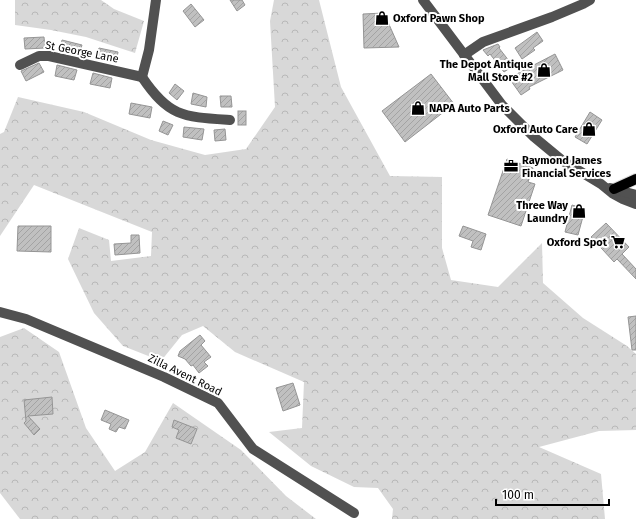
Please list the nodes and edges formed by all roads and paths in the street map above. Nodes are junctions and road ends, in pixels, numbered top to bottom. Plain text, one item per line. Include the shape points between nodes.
1 (156, 0) edge
2 (423, 0) edge
3 (590, 0) edge
4 (464, 56) junction
5 (20, 65) dead end
6 (142, 77) junction
7 (230, 120) dead end
8 (636, 179) edge
9 (610, 188) junction
10 (636, 195) edge
11 (636, 204) edge
12 (0, 312) edge
13 (354, 513) dead end

1 - 6 street via 149,50
2 - 4 street
3 - 4 street via 483,42
4 - 9 street via 502,105 534,137 563,161
5 - 6 street, St George Lane via 39,56 49,56
6 - 7 street via 159,100 177,112 188,116
8 - 9 main road
9 - 10 street
9 - 11 street via 612,193
12 - 13 street, Zilla Avent Road via 26,319 164,377 218,403 253,449

